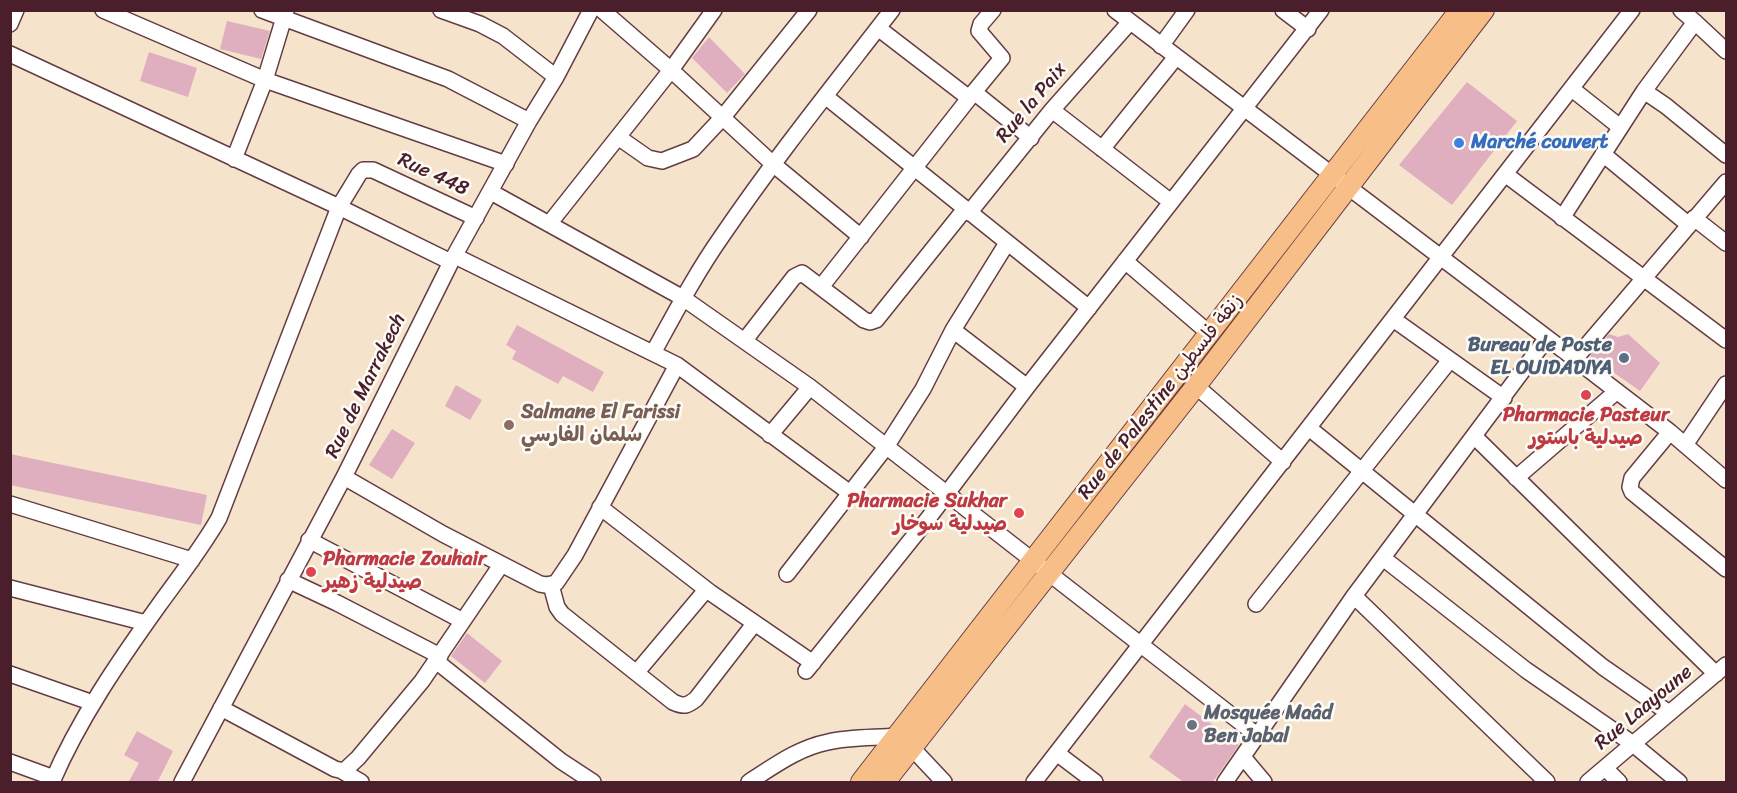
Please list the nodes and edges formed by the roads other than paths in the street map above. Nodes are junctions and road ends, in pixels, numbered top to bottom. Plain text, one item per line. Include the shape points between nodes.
1 (16, 10) edge
2 (103, 10) edge
3 (262, 10) edge
4 (441, 10) edge
5 (591, 10) edge
6 (602, 10) edge
7 (714, 10) edge
8 (809, 10) edge
9 (892, 10) edge
10 (993, 10) edge
11 (1114, 10) edge
12 (1187, 10) edge
13 (1282, 10) edge
14 (1321, 10) edge
15 (1460, 10) edge
16 (1484, 10) edge
17 (1632, 10) edge
18 (1681, 10) edge
19 (285, 15) edge
20 (1130, 22) junction
21 (1695, 22) junction
22 (10, 24) edge
23 (878, 28) junction
24 (1308, 28) junction
25 (1161, 46) junction
26 (1726, 51) edge
27 (10, 54) edge
28 (1176, 57) junction
29 (671, 70) junction
30 (556, 77) junction
31 (265, 80) junction
32 (1572, 88) junction
33 (1644, 91) junction
34 (972, 95) junction
35 (825, 96) junction
36 (1244, 109) junction
37 (1052, 110) junction
38 (723, 117) junction
39 (528, 121) junction
40 (1620, 127) junction
41 (618, 137) junction
42 (1030, 138) junction
43 (1102, 149) junction
44 (1604, 154) junction
45 (1726, 155) edge
46 (234, 159) junction
47 (506, 164) junction
48 (773, 164) junction
49 (915, 167) junction
50 (1506, 174) junction
51 (1340, 182) junction
52 (1726, 182) edge
53 (491, 192) junction
54 (1171, 202) junction
55 (339, 207) junction
56 (967, 211) junction
57 (476, 218) junction
58 (1562, 218) junction
59 (1692, 221) junction
60 (549, 224) junction
61 (861, 237) junction
62 (1007, 243) junction
63 (1726, 243) edge
64 (1441, 258) junction
65 (453, 259) junction
66 (1125, 261) junction
67 (1644, 277) junction
68 (820, 287) junction
69 (683, 298) junction
70 (1089, 308) junction
71 (1393, 319) junction
72 (953, 330) junction
73 (1210, 334) junction
74 (1547, 338) junction
75 (745, 340) junction
76 (1726, 340) edge
77 (653, 354) junction
78 (1575, 359) junction
79 (1450, 360) junction
80 (677, 365) junction
81 (1726, 384) edge
82 (1196, 386) junction
83 (810, 387) junction
84 (1027, 387) junction
85 (1616, 392) junction
86 (1504, 398) junction
87 (1309, 428) junction
88 (1670, 432) junction
89 (770, 435) junction
90 (1475, 437) junction
91 (1685, 445) junction
92 (886, 447) junction
93 (1283, 462) junction
94 (1362, 471) junction
95 (344, 477) junction
96 (1516, 478) junction
97 (1726, 480) edge
98 (850, 493) junction
99 (947, 494) junction
100 (10, 504) edge
101 (600, 507) junction
102 (1416, 515) junction
103 (309, 540) junction
104 (1383, 558) junction
105 (192, 560) junction
106 (1033, 561) junction
107 (501, 565) junction
108 (1726, 569) edge
109 (1049, 573) junction
110 (787, 574) dead end
111 (288, 580) junction
112 (551, 585) junction
113 (10, 588) edge
114 (706, 590) junction
115 (1354, 596) junction
116 (1256, 604) dead end
117 (463, 621) junction
118 (146, 624) junction
119 (754, 624) junction
120 (1142, 644) junction
121 (438, 659) junction
122 (1721, 670) edge
123 (637, 672) junction
124 (10, 674) edge
125 (93, 703) junction
126 (221, 708) junction
127 (1669, 713) junction
128 (1258, 736) junction
129 (905, 742) junction
130 (1633, 744) junction
131 (1058, 754) junction
132 (1244, 757) junction
133 (10, 762) edge
134 (1605, 768) junction
135 (342, 771) junction
136 (53, 780) edge
137 (182, 783) edge
138 (361, 783) edge
139 (593, 783) edge
140 (749, 783) edge
141 (861, 783) edge
142 (885, 783) edge
143 (944, 783) edge
144 (1034, 783) edge
145 (1095, 783) edge
146 (1225, 783) edge
147 (1264, 783) edge
148 (1547, 783) edge
149 (1588, 783) edge
150 (1619, 783) edge
151 (1679, 783) edge

1 - 22 street
2 - 31 street
3 - 19 street
4 - 30 street via 503,36
5 - 30 street, Rue de Marrakech
6 - 29 street
7 - 29 street
8 - 38 street
9 - 23 street
10 - 34 street via 979,31 1002,58
11 - 20 street
12 - 25 street
13 - 24 street
14 - 24 street
15 - 51 main road, Rue de Palestine زنقة فلسطين
16 - 51 main road, Rue de Palestine زنقة فلسطين
17 - 32 street
18 - 21 street
19 - 31 street
19 - 39 street via 448,80
20 - 25 street
20 - 37 street, Rue la Paix
21 - 26 street
21 - 33 street
23 - 34 street
23 - 35 street
24 - 36 street
25 - 28 street
27 - 46 street
28 - 36 street
28 - 43 street
29 - 38 street
29 - 41 street
30 - 39 street, Rue de Marrakech
31 - 46 street
31 - 47 street
32 - 40 street
32 - 50 street
33 - 40 street
33 - 45 street
34 - 42 street
34 - 49 street
35 - 48 street
35 - 49 street
36 - 51 street
36 - 54 street
37 - 42 street, Rue la Paix
37 - 43 street
38 - 41 street via 693,149 662,161 648,158
38 - 48 street
39 - 47 street, Rue de Marrakech
40 - 44 street
41 - 60 street
42 - 56 street, Rue la Paix
43 - 54 street
44 - 58 street
44 - 59 street
46 - 55 street
47 - 53 street, Rue de Marrakech
48 - 61 street
48 - 69 street
49 - 56 street
49 - 61 street
50 - 58 street
50 - 64 street
51 - 64 street
51 - 73 main road, Rue de Palestine زنقة فلسطين
51 - 82 main road, Rue de Palestine زنقة فلسطين
52 - 59 street
53 - 57 street, Rue de Marrakech
53 - 60 street
54 - 66 street
55 - 57 street, Rue 448 via 358,174 373,170
55 - 65 street
55 - 105 street via 219,518
56 - 62 street
56 - 68 street, Rue la Paix via 876,320 864,320
57 - 65 street, Rue de Marrakech
58 - 67 street
59 - 63 street
59 - 67 street
60 - 69 street
61 - 68 street
62 - 70 street
62 - 72 street
64 - 71 street
64 - 74 street
65 - 77 street
65 - 95 street, Rue de Marrakech
66 - 70 street
66 - 73 street
67 - 76 street
67 - 78 street
68 - 75 street via 802,273 794,277
69 - 75 street
69 - 77 street
70 - 84 street
71 - 79 street
71 - 87 street
72 - 84 street
72 - 92 street via 923,389
73 - 106 main road, Rue de Palestine زنقة فلسطين
74 - 78 street
74 - 86 street
75 - 83 street
77 - 80 street
78 - 85 street
79 - 86 street
79 - 94 street
80 - 89 street
80 - 101 street
81 - 91 street
82 - 93 street
82 - 109 main road, Rue de Palestine زنقة فلسطين
83 - 89 street
83 - 92 street
84 - 99 street
85 - 88 street
85 - 96 street
86 - 90 street
87 - 93 street
87 - 94 street
88 - 91 street
88 - 108 street via 1632,478 1632,492
89 - 98 street
90 - 96 street
90 - 102 street
91 - 97 street
92 - 98 street
92 - 99 street
93 - 120 street
94 - 102 street
94 - 116 street
95 - 103 street, Rue de Marrakech
95 - 107 street
96 - 122 street
98 - 110 street
99 - 106 street
99 - 119 street via 809,667
100 - 105 street
101 - 112 street via 563,574
101 - 114 street
102 - 104 street
102 - 127 street via 1603,667
103 - 111 street, Rue de Marrakech
103 - 117 street
104 - 115 street
104 - 130 street via 1526,670
105 - 118 street
106 - 109 street
106 - 129 main road, Rue de Palestine زنقة فلسطين
107 - 112 street via 540,584
107 - 117 street
109 - 120 street
109 - 129 main road, Rue de Palestine زنقة فلسطين
111 - 121 street via 358,613
111 - 126 street, Rue de Marrakech
112 - 123 street via 561,614
113 - 118 street
114 - 119 street
114 - 123 street
115 - 128 street
115 - 148 street
117 - 121 street
118 - 125 street
119 - 123 street via 688,705 673,702
120 - 128 street
120 - 131 street
121 - 135 street via 358,758
121 - 139 street
122 - 127 street, Rue Laayoune
124 - 125 street
125 - 136 street
126 - 135 street
126 - 137 street, Rue de Marrakech
127 - 130 street, Rue Laayoune
128 - 132 street
129 - 140 street via 828,742 781,761
129 - 141 main road, Rue de Palestine زنقة فلسطين
129 - 142 main road, Rue de Palestine زنقة فلسطين
129 - 143 street
130 - 134 street, Rue Laayoune
130 - 151 street
131 - 144 street
131 - 145 street
132 - 146 street
132 - 147 street
133 - 136 street
134 - 149 street, Rue Laayoune
134 - 150 street
135 - 138 street

